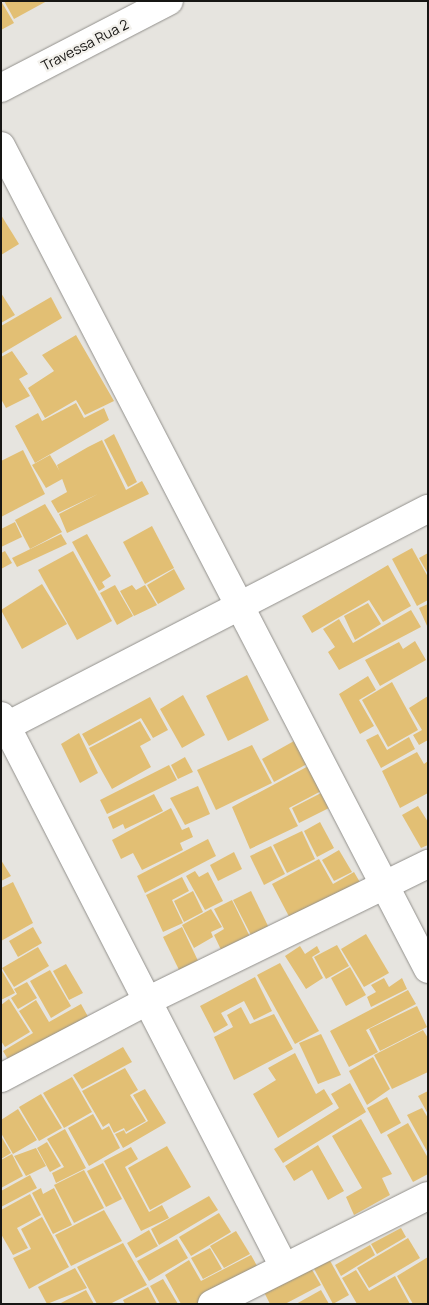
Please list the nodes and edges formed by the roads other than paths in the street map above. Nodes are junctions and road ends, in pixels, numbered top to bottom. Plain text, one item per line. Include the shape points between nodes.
1 (169, 1) edge
2 (1, 88) edge
3 (1, 146) edge
4 (428, 509) edge
5 (241, 608) junction
6 (3, 724) edge
7 (428, 864) edge
8 (382, 888) junction
9 (428, 969) edge
10 (147, 1001) junction
11 (1, 1078) edge
12 (428, 1196) edge
13 (284, 1266) junction
14 (212, 1304) edge

1 - 2 street, Travessa Rua 2
3 - 5 street
4 - 5 street
5 - 6 street
5 - 8 street
6 - 10 street
7 - 8 street
8 - 9 street
8 - 10 street
10 - 11 street
10 - 13 street
12 - 13 street
13 - 14 street

